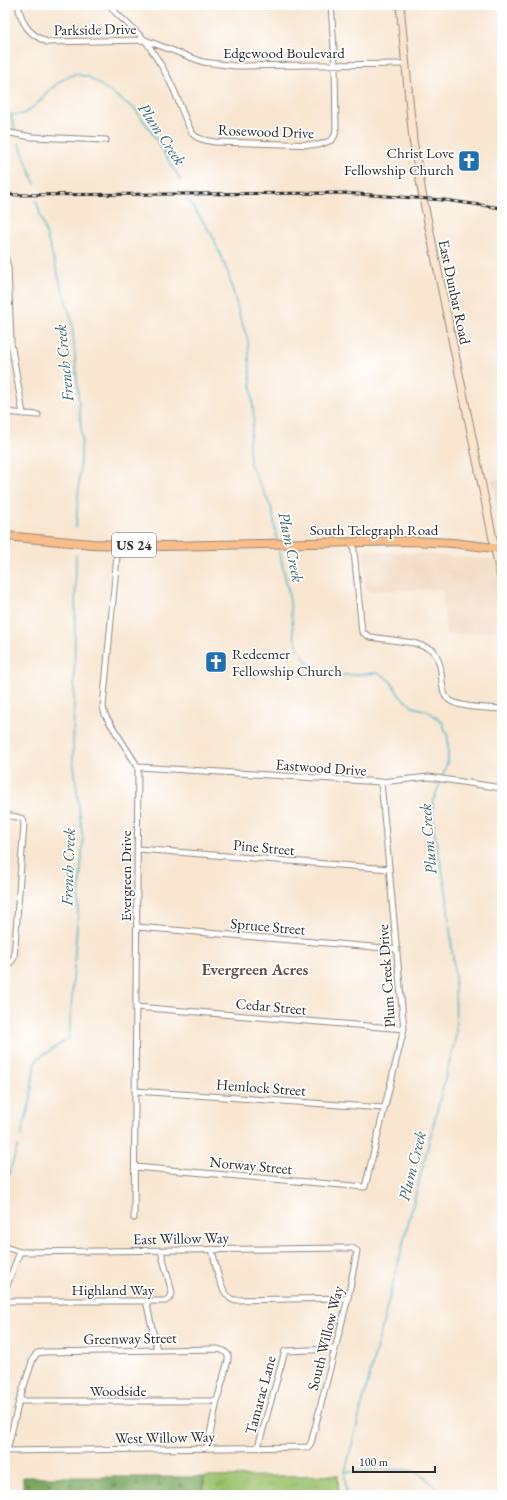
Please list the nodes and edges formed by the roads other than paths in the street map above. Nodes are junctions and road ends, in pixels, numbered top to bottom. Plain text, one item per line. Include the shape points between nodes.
1 (18, 5) edge
2 (110, 5) edge
3 (331, 5) edge
4 (400, 5) edge
5 (145, 40) junction
6 (335, 64) junction
7 (405, 64) junction
8 (5, 132) edge
9 (106, 140) dead end
10 (5, 256) edge
11 (5, 412) edge
12 (23, 414) junction
13 (38, 415) dead end
14 (5, 536) edge
15 (353, 541) junction
16 (118, 545) junction
17 (498, 549) edge
18 (502, 582) edge
19 (502, 709) edge
20 (138, 767) junction
21 (381, 782) junction
22 (502, 788) edge
23 (5, 815) edge
24 (138, 849) junction
25 (389, 869) junction
26 (137, 927) junction
27 (397, 949) junction
28 (5, 963) edge
29 (136, 1007) junction
30 (404, 1029) junction
31 (136, 1091) junction
32 (384, 1108) junction
33 (136, 1167) junction
34 (365, 1187) joint
35 (134, 1218) dead end
36 (5, 1247) edge
37 (212, 1249) junction
38 (161, 1250) junction
39 (357, 1251) joint
40 (20, 1252) junction
41 (5, 1290) edge
42 (348, 1298) junction
43 (5, 1301) edge
44 (146, 1301) junction
45 (335, 1349) junction
46 (157, 1350) junction
47 (18, 1401) junction
48 (217, 1402) junction
49 (314, 1431) joint
50 (258, 1447) junction
51 (207, 1448) junction
52 (6, 1451) edge

1 - 5 street, Parkside Drive via 26,28 47,42
2 - 5 street, Edgewood Boulevard
3 - 6 street, Rosewood Drive
4 - 7 street, East Dunbar Road
5 - 6 street, Edgewood Boulevard via 196,59 222,65
5 - 6 street, Rosewood Drive via 164,68 194,136 214,142 319,145 332,140 336,128
6 - 7 street, Edgewood Boulevard
7 - 17 street, East Dunbar Road via 413,140 423,198
8 - 9 street via 32,137
10 - 12 street via 8,267 11,343
11 - 12 street
12 - 13 street
14 - 16 main road, South Telegraph Road / US 24
15 - 16 main road, South Telegraph Road / US 24
15 - 17 main road, South Telegraph Road / US 24 via 417,541
15 - 19 street via 362,632 370,637 414,643 433,650 440,665 447,699 464,705
16 - 20 street via 103,707 105,715
17 - 18 street, East Dunbar Road
20 - 21 street, Eastwood Drive
20 - 24 street, Evergreen Drive
21 - 22 street, Eastwood Drive via 437,777
21 - 25 street, Plum Creek Drive
23 - 28 street via 23,819 24,828 14,958 11,962
24 - 25 street, Pine Street
24 - 26 street, Evergreen Drive
25 - 27 street, Plum Creek Drive
26 - 27 street, Spruce Street
26 - 29 street, Evergreen Drive
27 - 30 street, Plum Creek Drive
29 - 30 street, Cedar Street
29 - 31 street, Evergreen Drive
30 - 32 street, Plum Creek Drive
31 - 32 street, Hemlock Street
31 - 33 street, Evergreen Drive
32 - 34 street, Plum Creek Drive
33 - 34 street, Norway Street
33 - 35 street, Evergreen Drive
36 - 40 street, East Willow Way
37 - 38 street, East Willow Way
37 - 39 street, East Willow Way via 352,1248
37 - 42 street via 224,1292 233,1300
38 - 40 street, East Willow Way
38 - 44 street, Highland Way via 172,1292 166,1301
39 - 42 street, South Willow Way
40 - 41 street
42 - 45 street, South Willow Way
43 - 44 street, Highland Way
44 - 46 street
45 - 49 street, South Willow Way
45 - 50 street, Tamarac Lane via 285,1352
46 - 47 street, Greenway Street via 37,1353 32,1359
46 - 48 street, Greenway Street via 224,1351 228,1355 228,1360
47 - 48 street, Woodside
47 - 52 street, Greenway Street
48 - 51 street, Greenway Street
49 - 50 street, West Willow Way via 308,1447
50 - 51 street, West Willow Way
51 - 52 street, West Willow Way

